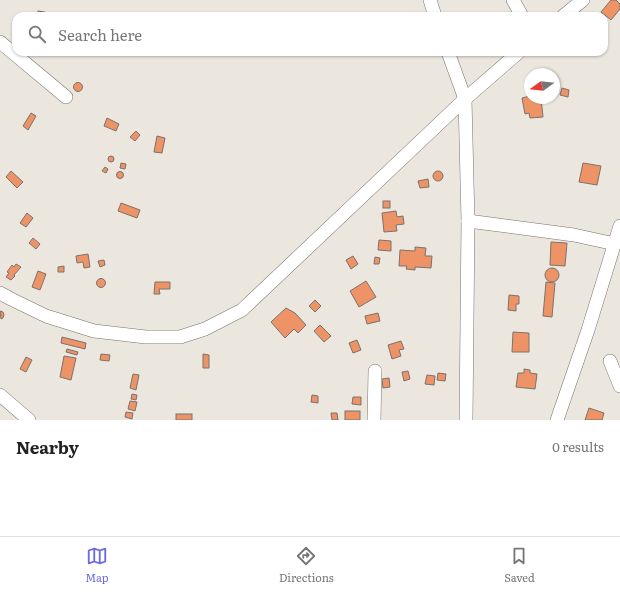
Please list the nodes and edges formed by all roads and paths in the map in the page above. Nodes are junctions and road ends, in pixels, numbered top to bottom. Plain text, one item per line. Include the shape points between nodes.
1 (430, 0) edge
2 (513, 0) edge
3 (583, 0) edge
4 (434, 12) edge
5 (520, 12) edge
6 (568, 12) edge
7 (0, 42) edge
8 (12, 52) edge
9 (17, 56) edge
10 (449, 56) edge
11 (514, 56) edge
12 (66, 97) dead end
13 (465, 99) junction
14 (468, 221) junction
15 (620, 226) edge
16 (615, 244) junction
17 (0, 293) edge
18 (610, 361) dead end
19 (375, 371) dead end
20 (620, 386) edge
21 (0, 395) edge
22 (29, 420) edge
23 (374, 420) edge
24 (466, 420) edge
25 (557, 420) edge

1 - 4 street
2 - 5 street
3 - 6 street
7 - 8 street
9 - 12 street
10 - 13 street
11 - 13 street
13 - 14 street
13 - 17 street via 242,310 205,330 180,337 146,337 94,331 46,316
14 - 16 street via 574,234
14 - 24 street
15 - 16 street
16 - 25 street
18 - 20 street
19 - 23 street
21 - 22 street

